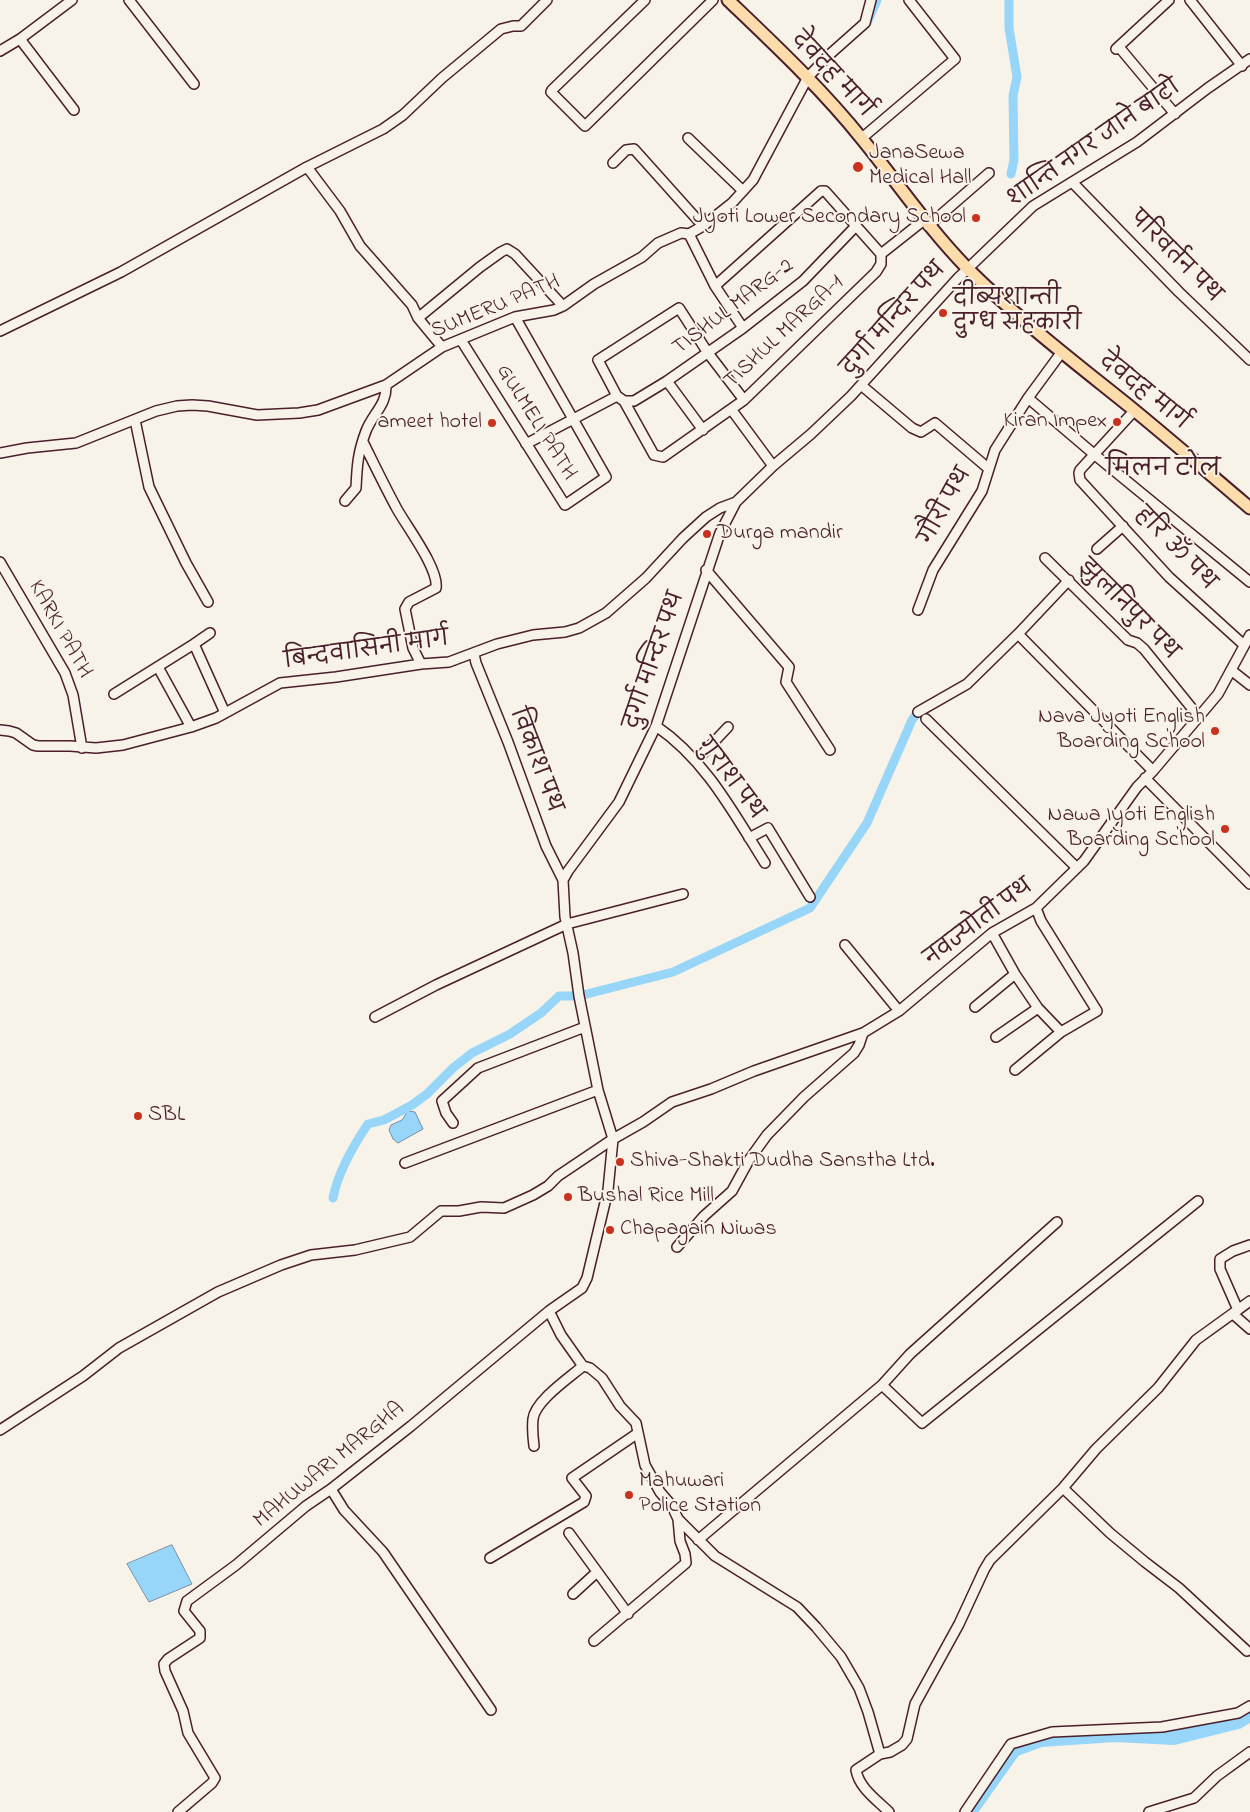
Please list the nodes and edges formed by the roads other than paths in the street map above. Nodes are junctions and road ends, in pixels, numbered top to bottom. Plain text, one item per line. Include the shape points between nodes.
1 (72, 0) edge
2 (129, 0) edge
3 (547, 0) edge
4 (645, 0) edge
5 (713, 0) edge
6 (728, 0) edge
7 (872, 0) edge
8 (909, 0) edge
9 (1169, 0) edge
10 (1190, 0) edge
11 (20, 39) junction
12 (0, 51) edge
13 (1250, 59) edge
14 (1242, 66) junction
15 (808, 77) junction
16 (194, 84) dead end
17 (74, 110) dead end
18 (1175, 114) junction
19 (688, 138) dead end
20 (862, 138) junction
21 (613, 163) dead end
22 (306, 167) junction
23 (989, 173) dead end
24 (1072, 182) junction
25 (742, 190) junction
26 (926, 223) junction
27 (703, 226) junction
28 (855, 227) junction
29 (689, 234) junction
30 (881, 254) junction
31 (968, 269) junction
32 (715, 286) junction
33 (563, 306) junction
34 (515, 317) junction
35 (418, 318) junction
36 (743, 328) junction
37 (0, 331) edge
38 (461, 340) junction
39 (442, 347) junction
40 (708, 352) junction
41 (1062, 353) junction
42 (1250, 360) edge
43 (667, 381) junction
44 (386, 385) junction
45 (861, 385) junction
46 (621, 398) junction
47 (1028, 398) junction
48 (744, 400) junction
49 (731, 409) junction
50 (1134, 411) junction
51 (135, 420) junction
52 (572, 421) junction
53 (703, 430) junction
54 (363, 442) junction
55 (526, 444) junction
56 (0, 453) edge
57 (1095, 456) junction
58 (773, 466) junction
59 (989, 469) junction
60 (345, 501) dead end
61 (736, 502) junction
62 (1250, 508) edge
63 (1124, 526) junction
64 (1097, 549) dead end
65 (1045, 558) dead end
66 (0, 562) edge
67 (706, 570) junction
68 (1069, 580) junction
69 (1250, 582) edge
70 (208, 602) dead end
71 (918, 610) dead end
72 (210, 633) dead end
73 (1018, 634) junction
74 (1250, 635) edge
75 (194, 644) junction
76 (1244, 645) junction
77 (474, 654) junction
78 (422, 664) junction
79 (158, 667) junction
80 (1231, 670) junction
81 (1250, 685) edge
82 (114, 694) dead end
83 (918, 712) dead end
84 (225, 713) junction
85 (1199, 717) junction
86 (926, 719) dead end
87 (656, 726) junction
88 (191, 727) junction
89 (728, 727) dead end
90 (0, 730) edge
91 (82, 748) junction
92 (830, 750) dead end
93 (696, 761) junction
94 (1153, 771) junction
95 (1145, 778) junction
96 (749, 838) junction
97 (765, 863) dead end
98 (1077, 868) junction
99 (563, 880) junction
100 (1250, 884) edge
101 (683, 894) dead end
102 (810, 897) dead end
103 (1036, 908) junction
104 (567, 924) junction
105 (992, 933) junction
106 (845, 945) dead end
107 (1015, 974) junction
108 (976, 1007) dead end
109 (1038, 1008) junction
110 (899, 1011) junction
111 (375, 1017) dead end
112 (585, 1027) junction
113 (1061, 1032) junction
114 (863, 1034) junction
115 (996, 1037) dead end
116 (1014, 1070) dead end
117 (598, 1090) junction
118 (453, 1122) dead end
119 (612, 1139) junction
120 (405, 1163) dead end
121 (1198, 1201) dead end
122 (1058, 1222) dead end
123 (1250, 1245) edge
124 (677, 1247) dead end
125 (1250, 1300) edge
126 (548, 1311) junction
127 (1235, 1312) junction
128 (1250, 1329) edge
129 (583, 1366) junction
130 (882, 1385) junction
131 (0, 1430) edge
132 (638, 1433) junction
133 (534, 1446) dead end
134 (1064, 1488) junction
135 (331, 1489) junction
136 (678, 1519) junction
137 (569, 1533) dead end
138 (698, 1540) junction
139 (490, 1558) dead end
140 (597, 1572) junction
141 (573, 1594) dead end
142 (628, 1614) junction
143 (594, 1641) dead end
144 (1247, 1651) dead end
145 (1250, 1706) edge
146 (491, 1710) dead end
147 (1250, 1752) edge
148 (880, 1754) junction
149 (178, 1812) edge
150 (889, 1812) edge
151 (964, 1812) edge
152 (1148, 1812) edge

1 - 11 street
2 - 16 street
3 - 22 street via 521,26 501,29 393,123
4 - 5 street via 551,92 585,126
6 - 15 main road, देवदह मार्ग
7 - 15 street, SUMERU PATH via 865,23
8 - 20 street via 956,59
9 - 18 street via 1117,48
10 - 14 street
11 - 12 street
11 - 17 street
13 - 14 street, शान्ति नगर जाने बाटो
14 - 18 street, शान्ति नगर जाने बाटो
15 - 20 main road, देवदह मार्ग
15 - 25 street, SUMERU PATH via 760,167
18 - 24 street, शान्ति नगर जाने बाटो via 1138,142
19 - 25 street
20 - 26 main road, देवदह मार्ग
21 - 27 street via 626,150 634,148
22 - 35 street via 340,211 360,246 412,305
22 - 37 street via 120,272
23 - 26 street
24 - 31 street, शान्ति नगर जाने बाटो via 1033,206
24 - 42 street, परिवर्तन पथ
25 - 27 street, SUMERU PATH via 732,203
26 - 30 street
26 - 31 main road, देवदह मार्ग
27 - 29 street, SUMERU PATH
28 - 30 street
28 - 32 street via 825,191 821,191
28 - 36 street, TISHUL MARG-2 via 803,281
29 - 32 street
29 - 33 street, SUMERU PATH via 681,233 658,244
30 - 48 street, TISHUL MARGA-1 via 881,264 876,272
31 - 41 main road, देवदह मार्ग
31 - 45 street, दुर्गा मन्दिर पथ
32 - 36 street
33 - 34 street, SUMERU PATH
33 - 35 street via 507,249
34 - 38 street, SUMERU PATH
34 - 52 street, GULMELI PATH
35 - 39 street
36 - 40 street, TISHUL MARG-2
38 - 39 street, SUMERU PATH
38 - 55 street, GULMELI PATH
39 - 44 street, SUMERU PATH
40 - 43 street, TISHUL MARG-2
40 - 46 street, TISHUL MARGA-1 via 679,308 598,360
40 - 48 street
41 - 47 street, गौरी पथ
41 - 50 main road, देवदह मार्ग
43 - 46 street, TISHUL MARG-2 via 634,402
43 - 53 street
44 - 51 street, SUMERU PATH via 318,410 299,413 257,415 192,404 156,411
44 - 54 street via 386,396
45 - 58 street, दुर्गा मन्दिर पथ via 828,419
45 - 59 street via 912,428 921,432 935,423
46 - 52 street, TISHUL MARG-2
46 - 53 street, TISHUL MARGA-1 via 654,455 663,457
47 - 57 street
47 - 59 street, गौरी पथ via 995,450
48 - 49 street, TISHUL MARGA-1
49 - 53 street, TISHUL MARGA-1
49 - 58 street
50 - 57 street, हरि ॐ पथ
50 - 62 main road, देवदह मार्ग
51 - 56 street, SUMERU PATH via 76,443
51 - 70 street via 149,487
52 - 55 street, TISHUL MARG-2
52 - 55 street, GULMELI PATH via 606,477 565,505
54 - 60 street via 358,453 356,488
54 - 78 street via 437,582 436,588 409,602 405,609 412,648
57 - 63 street, हरि ॐ पथ via 1078,473 1080,480
57 - 69 street
58 - 61 street, दुर्गा मन्दिर पथ
59 - 71 street, गौरी पथ via 982,491 933,570
61 - 67 street, दुर्गा मन्दिर पथ
61 - 77 street, बिन्दवासिनी मार्ग via 706,518 606,613 579,628 497,644
63 - 64 street
63 - 76 street, हरि ॐ पथ via 1170,577
65 - 68 street, झुलनिपुर पथ
66 - 91 street, KARKI PATH via 65,672 73,695
67 - 87 street, दुर्गा मन्दिर पथ
67 - 92 street via 788,666 786,682
68 - 73 street
68 - 85 street, झुलनिपुर पथ via 1128,640 1144,649
72 - 75 street
73 - 83 street via 967,684
73 - 94 street
74 - 76 street, नवज्योती पथ
75 - 79 street
75 - 84 street
76 - 80 street, नवज्योती पथ
77 - 78 street, बिन्दवासिनी मार्ग via 449,662
77 - 99 street, विकाश पथ via 546,846
78 - 84 street, बिन्दवासिनी मार्ग via 280,683
79 - 82 street
79 - 88 street
80 - 81 street
80 - 85 street, नवज्योती पथ via 1218,694
84 - 88 street, बिन्दवासिनी मार्ग
85 - 94 street, नवज्योती पथ
86 - 98 street
87 - 93 street, गुराश पथ
87 - 99 street, दुर्गा मन्दिर पथ via 619,802
88 - 91 street, बिन्दवासिनी मार्ग via 123,745
89 - 93 street
90 - 91 street, बिन्दवासिनी मार्ग via 16,734 33,745
93 - 96 street, गुराश पथ
94 - 95 street, नवज्योती पथ
95 - 98 street, नवज्योती पथ via 1095,849
95 - 100 street
96 - 97 street, गुराश पथ
96 - 102 street via 768,828
98 - 103 street, नवज्योती पथ
99 - 104 street
101 - 104 street
103 - 105 street, नवज्योती पथ
103 - 113 street via 1097,1011
104 - 111 street
104 - 112 street
105 - 107 street
105 - 110 street, नवज्योती पथ
106 - 110 street
107 - 108 street
107 - 109 street
109 - 113 street
109 - 115 street
110 - 114 street, नवज्योती पथ
112 - 117 street
112 - 118 street via 478,1068 442,1101
113 - 116 street
114 - 119 street, नवज्योती पथ via 677,1100
114 - 124 street via 854,1053 767,1135 732,1190
117 - 119 street
117 - 120 street
119 - 126 street, MAHUWARI MARGHA via 608,1190 587,1278 582,1288
119 - 131 street, नवज्योती पथ via 548,1186 504,1208 442,1211 410,1237 355,1250 312,1255 281,1264 218,1292 119,1348 83,1376
121 - 130 street via 922,1423
122 - 130 street via 910,1354
123 - 127 street via 1220,1259 1220,1269
125 - 127 street
126 - 129 street
126 - 135 street, MAHUWARI MARGHA
127 - 128 street
127 - 134 street via 1196,1340 1158,1388 1096,1449
129 - 132 street via 602,1378 620,1406 636,1423
129 - 133 street via 535,1410 532,1418
130 - 138 street
132 - 136 street via 646,1466
132 - 139 street via 572,1478 586,1496 584,1502
134 - 144 street via 1110,1533 1179,1588
134 - 148 street via 990,1560 915,1704 907,1739 890,1752
135 - 146 street via 344,1510 383,1552
135 - 149 street, MAHUWARI MARGHA via 187,1601 184,1607 200,1632 200,1638 168,1659 164,1664 165,1671 183,1711 188,1733 215,1778
136 - 138 street
136 - 142 street via 686,1563
137 - 140 street
138 - 148 street via 715,1556 797,1608 816,1627 841,1657 860,1688
140 - 141 street
140 - 142 street
142 - 143 street
145 - 151 street via 1238,1712 1162,1727 1052,1732 1011,1744
147 - 152 street via 1194,1798
148 - 150 street via 856,1770 857,1778

